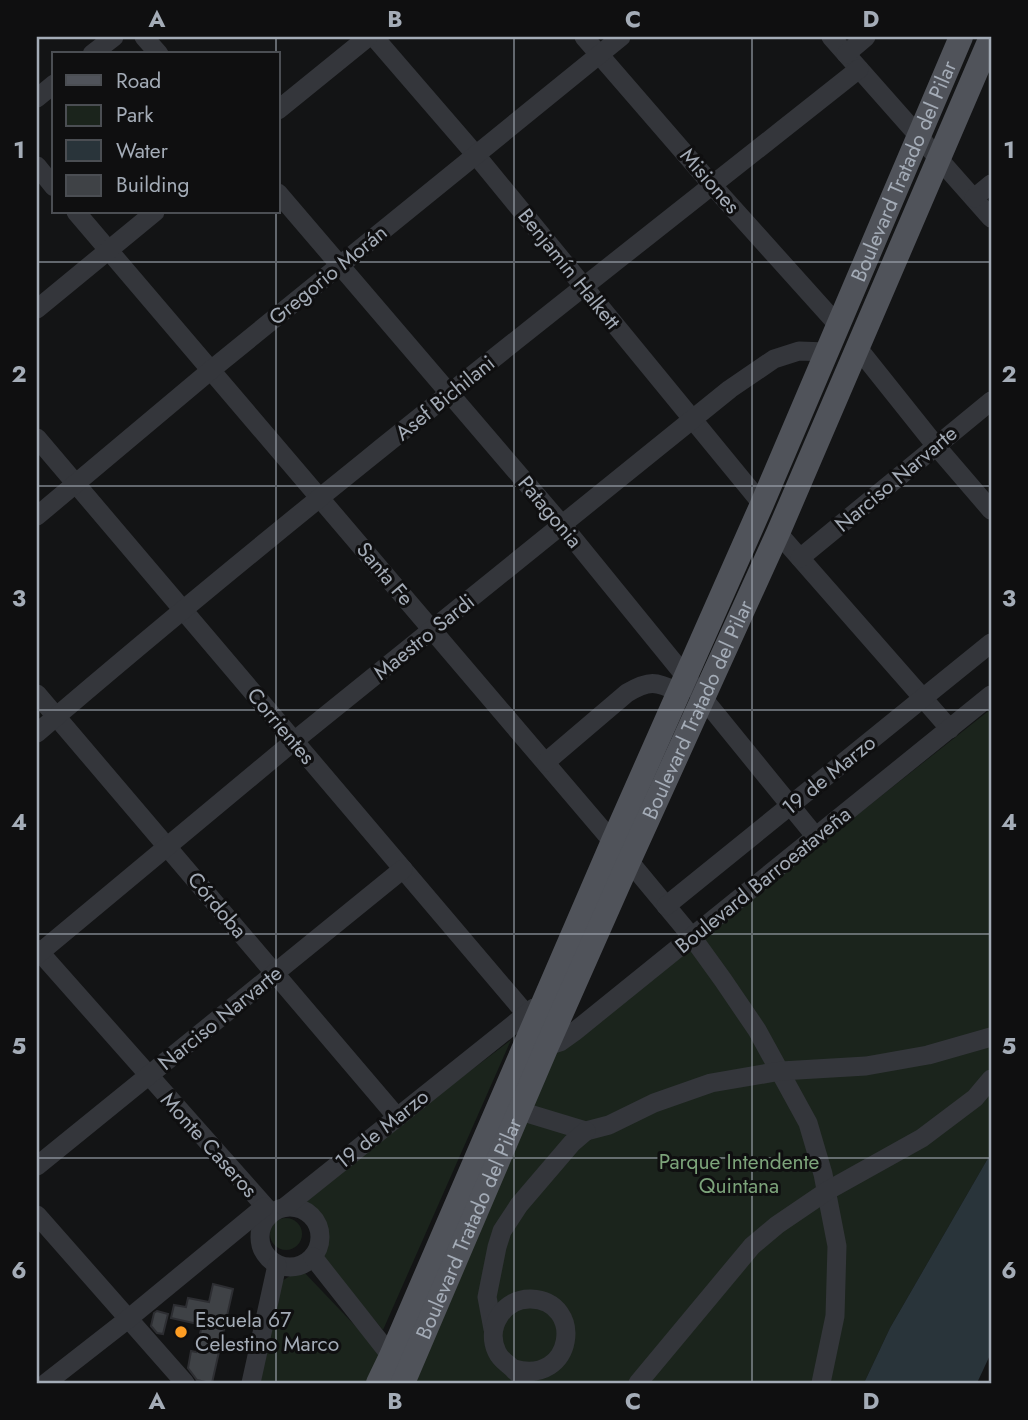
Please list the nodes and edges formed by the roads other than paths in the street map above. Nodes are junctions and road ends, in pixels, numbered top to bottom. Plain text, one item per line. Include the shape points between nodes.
1 (114, 37) edge
2 (144, 37) edge
3 (368, 37) edge
4 (374, 37) edge
5 (584, 37) edge
6 (621, 37) edge
7 (831, 37) edge
8 (866, 37) edge
9 (961, 37) edge
10 (991, 37) edge
11 (95, 52) edge
12 (157, 52) edge
13 (846, 54) junction
14 (599, 55) junction
15 (859, 69) junction
16 (52, 86) edge
17 (37, 98) edge
18 (280, 108) edge
19 (918, 135) junction
20 (475, 154) junction
21 (938, 158) junction
22 (37, 166) edge
23 (991, 184) edge
24 (52, 185) edge
25 (713, 186) junction
26 (280, 195) edge
27 (974, 198) junction
28 (78, 214) edge
29 (153, 214) edge
30 (991, 218) edge
31 (108, 250) junction
32 (340, 265) junction
33 (584, 286) junction
34 (37, 309) edge
35 (837, 324) junction
36 (857, 347) junction
37 (827, 352) junction
38 (211, 370) junction
39 (450, 394) junction
40 (991, 401) edge
41 (692, 419) junction
42 (37, 439) edge
43 (936, 446) junction
44 (75, 483) junction
45 (321, 499) junction
46 (762, 503) junction
47 (991, 510) edge
48 (37, 516) edge
49 (562, 526) junction
50 (778, 533) junction
51 (800, 558) junction
52 (182, 610) junction
53 (432, 629) junction
54 (991, 643) edge
55 (682, 684) junction
56 (37, 694) edge
57 (991, 695) edge
58 (703, 698) junction
59 (923, 698) junction
60 (56, 717) junction
61 (950, 729) junction
62 (37, 733) edge
63 (294, 741) junction
64 (546, 762) junction
65 (790, 806) junction
66 (816, 837) junction
67 (613, 841) junction
68 (167, 848) junction
69 (629, 861) junction
70 (403, 869) junction
71 (666, 906) junction
72 (587, 929) junction
73 (692, 937) junction
74 (38, 952) edge
75 (275, 974) junction
76 (534, 1033) junction
77 (991, 1037) edge
78 (781, 1071) junction
79 (148, 1076) junction
80 (991, 1079) edge
81 (510, 1108) junction
82 (397, 1117) junction
83 (586, 1131) junction
84 (37, 1166) edge
85 (827, 1191) junction
86 (273, 1209) junction
87 (37, 1215) edge
88 (313, 1257) junction
89 (277, 1265) junction
90 (491, 1276) junction
91 (516, 1301) junction
92 (128, 1319) junction
93 (493, 1329) junction
94 (391, 1356) junction
95 (551, 1374) edge
96 (520, 1376) edge
97 (46, 1383) edge
98 (185, 1383) edge
99 (251, 1383) edge
100 (378, 1383) edge
101 (403, 1383) edge
102 (638, 1383) edge
103 (821, 1383) edge

1 - 11 street
2 - 12 street
3 - 18 street
4 - 20 street, Benjamín Halkett
5 - 14 street, Misiones
6 - 14 street, Gregorio Morán
7 - 13 street
8 - 13 street
9 - 19 main road, Boulevard Tratado del Pilar
10 - 21 main road, Boulevard Tratado del Pilar
13 - 15 street
14 - 20 street, Gregorio Morán
14 - 25 street, Misiones
15 - 19 street
15 - 25 street, Asef Bichilani
16 - 17 street
19 - 21 street
19 - 35 main road, Boulevard Tratado del Pilar
20 - 32 street, Gregorio Morán
20 - 33 street, Benjamín Halkett
21 - 27 street
21 - 36 main road, Boulevard Tratado del Pilar
22 - 24 street
23 - 27 street
25 - 33 street, Asef Bichilani
25 - 35 street, Misiones
26 - 32 street, Patagonia
27 - 30 street
28 - 31 street, Santa Fe
29 - 31 street
31 - 34 street
31 - 38 street, Santa Fe
32 - 38 street, Gregorio Morán
32 - 39 street, Patagonia
33 - 39 street, Asef Bichilani
33 - 41 street, Benjamín Halkett
35 - 37 main road, Boulevard Tratado del Pilar
36 - 43 street
36 - 50 main road, Boulevard Tratado del Pilar
37 - 41 street, Maestro Sardi via 799,351 774,359
37 - 46 main road, Boulevard Tratado del Pilar
38 - 44 street, Gregorio Morán
38 - 45 street, Santa Fe
39 - 45 street, Asef Bichilani
39 - 49 street, Patagonia
40 - 43 street, Narciso Narvarte
41 - 46 street, Benjamín Halkett
41 - 49 street, Maestro Sardi
42 - 44 street, Corrientes
43 - 47 street
43 - 51 street, Narciso Narvarte
44 - 48 street, Gregorio Morán
44 - 52 street, Corrientes
45 - 52 street, Asef Bichilani
45 - 53 street, Santa Fe
46 - 55 main road, Boulevard Tratado del Pilar
49 - 53 street, Maestro Sardi
49 - 55 street, Patagonia
50 - 51 street
50 - 58 main road, Boulevard Tratado del Pilar
51 - 59 street
52 - 60 street, Asef Bichilani
52 - 63 street, Corrientes
53 - 63 street, Maestro Sardi
53 - 64 street, Santa Fe
54 - 59 street, 19 de Marzo
55 - 58 street, Patagonia
55 - 64 street via 641,685 627,693
55 - 67 main road, Boulevard Tratado del Pilar
56 - 60 street, Córdoba
57 - 61 street, Boulevard Barroeataveña
58 - 65 street, Patagonia
58 - 69 main road, Boulevard Tratado del Pilar
59 - 61 street
59 - 65 street, 19 de Marzo
60 - 62 street, Asef Bichilani
60 - 68 street, Córdoba
61 - 66 street, Boulevard Barroeataveña
63 - 68 street, Maestro Sardi
63 - 70 street, Corrientes
64 - 67 street, Santa Fe
65 - 66 street, Patagonia
65 - 71 street, 19 de Marzo
66 - 73 street, Boulevard Barroeataveña
67 - 69 street, Santa Fe
67 - 72 main road, Boulevard Tratado del Pilar
68 - 74 street, Maestro Sardi
68 - 75 street, Córdoba
69 - 71 street, Santa Fe
69 - 72 main road, Boulevard Tratado del Pilar
70 - 75 street, Narciso Narvarte
70 - 76 street, Corrientes
71 - 73 street, Santa Fe
72 - 76 main road, Boulevard Tratado del Pilar
72 - 76 main road, Boulevard Tratado del Pilar via 546,998
73 - 76 street, Boulevard Barroeataveña via 560,1042
73 - 78 street, Santa Fe
74 - 79 street, Monte Caseros
75 - 79 street, Narciso Narvarte
75 - 82 street, Córdoba
76 - 81 main road, Boulevard Tratado del Pilar
76 - 82 street, 19 de Marzo
77 - 78 street via 866,1066
78 - 83 street via 711,1083
78 - 85 street, Santa Fe via 808,1123
79 - 84 street, Narciso Narvarte
79 - 86 street, Monte Caseros
80 - 85 street via 975,1098 922,1138
81 - 83 street
81 - 94 main road, Boulevard Tratado del Pilar
81 - 101 main road, Boulevard Tratado del Pilar
82 - 86 street, 19 de Marzo
83 - 90 street via 519,1205 502,1231
85 - 102 street via 752,1246
85 - 103 street, Santa Fe via 837,1246 835,1316
86 - 88 street via 300,1208 313,1216 320,1242
86 - 89 street via 264,1221 260,1241 262,1251
86 - 92 street, 19 de Marzo
87 - 92 street
88 - 89 street via 298,1266
88 - 94 street
89 - 99 street
90 - 91 street via 498,1293 507,1301
90 - 93 street via 488,1297
91 - 93 street via 505,1308
91 - 95 street via 550,1304 564,1322 565,1345
92 - 97 street, 19 de Marzo
92 - 98 street
93 - 96 street via 497,1353
94 - 100 main road, Boulevard Tratado del Pilar
94 - 101 street
95 - 96 street via 544,1370

